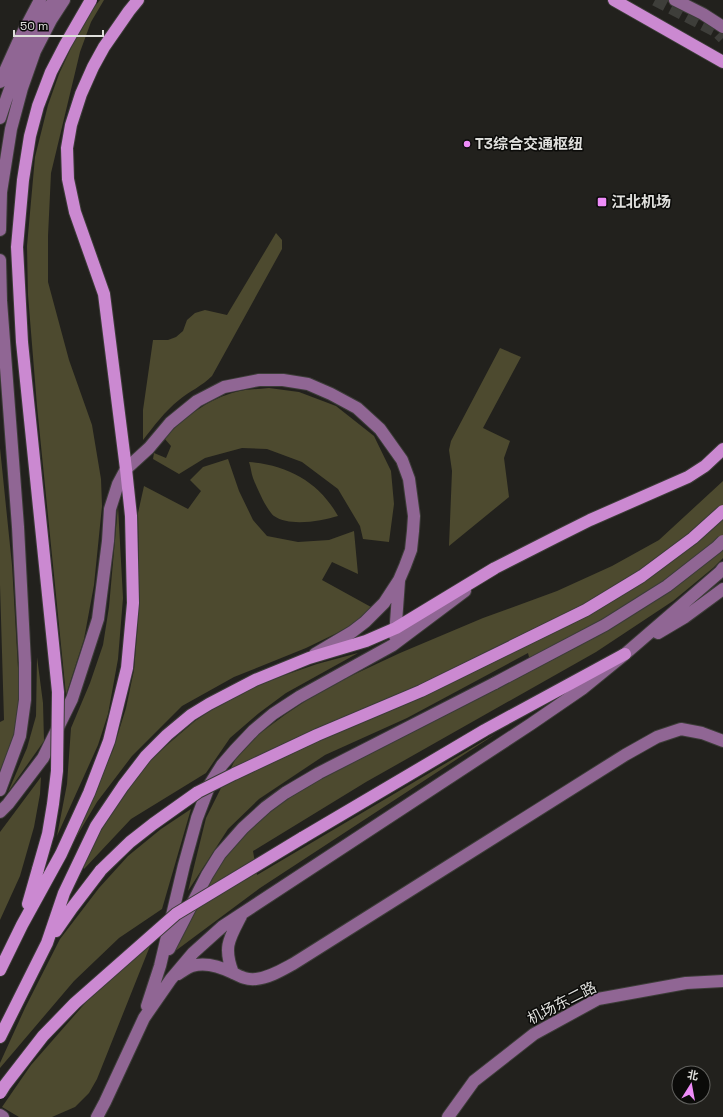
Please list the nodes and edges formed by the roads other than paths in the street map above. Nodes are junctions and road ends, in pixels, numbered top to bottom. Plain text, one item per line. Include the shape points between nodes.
1 (40, 0) edge
2 (54, 0) edge
3 (64, 0) edge
4 (91, 0) edge
5 (138, 0) edge
6 (614, 0) edge
7 (675, 0) edge
8 (723, 27) edge
9 (723, 62) edge
10 (0, 82) edge
11 (0, 118) edge
12 (0, 230) edge
13 (0, 260) edge
14 (723, 449) edge
15 (723, 456) edge
16 (705, 466) junction
17 (126, 469) junction
18 (723, 510) edge
19 (723, 541) edge
20 (495, 568) junction
21 (723, 568) edge
22 (399, 580) junction
23 (723, 589) edge
24 (396, 628) junction
25 (393, 646) junction
26 (625, 654) junction
27 (309, 658) junction
28 (723, 741) edge
29 (0, 790) edge
30 (0, 812) edge
31 (242, 914) junction
32 (22, 925) junction
33 (47, 943) junction
34 (160, 966) junction
35 (0, 970) edge
36 (233, 973) junction
37 (170, 978) junction
38 (723, 981) edge
39 (144, 1018) junction
40 (0, 1037) edge
41 (0, 1093) edge
42 (107, 1098) junction
43 (0, 1115) edge
44 (3, 1117) edge
45 (88, 1117) edge
46 (97, 1117) edge
47 (448, 1117) edge

1 - 10 main road
2 - 11 main road via 25,52
3 - 12 main road via 35,51 22,88 11,129 1,192
4 - 32 highway, bridge via 51,72 38,106 23,180 17,247 22,342 58,692 57,770 53,804 48,834
5 - 17 highway via 104,47 93,67 79,100 67,148 68,179 75,212 104,294
6 - 9 highway
7 - 8 main road
13 - 29 main road via 25,663 25,700 20,736
14 - 16 highway
15 - 16 main road
16 - 20 highway via 688,477 590,520
17 - 22 main road via 170,423 197,401 224,387 259,380 308,384 357,408 380,429 402,460 409,479 414,516 411,550
17 - 30 main road via 110,510 98,618 72,699 43,758
17 - 32 highway via 131,516 133,603 127,668 109,741 89,794 61,854
18 - 33 highway, bridge via 693,538 642,576 586,610 421,691 316,735 198,792 130,842 101,870
19 - 34 main road, bridge via 667,586 605,625 319,773 266,807 220,854
20 - 24 highway
20 - 25 main road
21 - 26 main road
22 - 24 main road
22 - 27 main road via 384,603 366,622
23 - 26 main road via 685,617
24 - 25 main road
24 - 27 highway via 366,641
25 - 34 main road via 273,714 254,730 222,765 210,784 197,818
26 - 31 main road via 582,689 531,724
26 - 41 highway, bridge via 485,730 176,914 75,1003 43,1036
27 - 33 highway via 255,680 209,704 191,715 146,756 96,826 64,893
28 - 36 main road via 681,729 657,737 293,964 257,979 247,979
31 - 36 main road via 228,942 228,957
31 - 37 main road via 193,953
32 - 35 highway
33 - 40 highway
34 - 39 main road
36 - 37 main road via 215,966 197,964
37 - 39 main road
38 - 47 main road, 机场东二路 via 686,983 598,999 534,1034 474,1081
39 - 42 main road
42 - 45 main road
42 - 46 main road
43 - 44 main road

